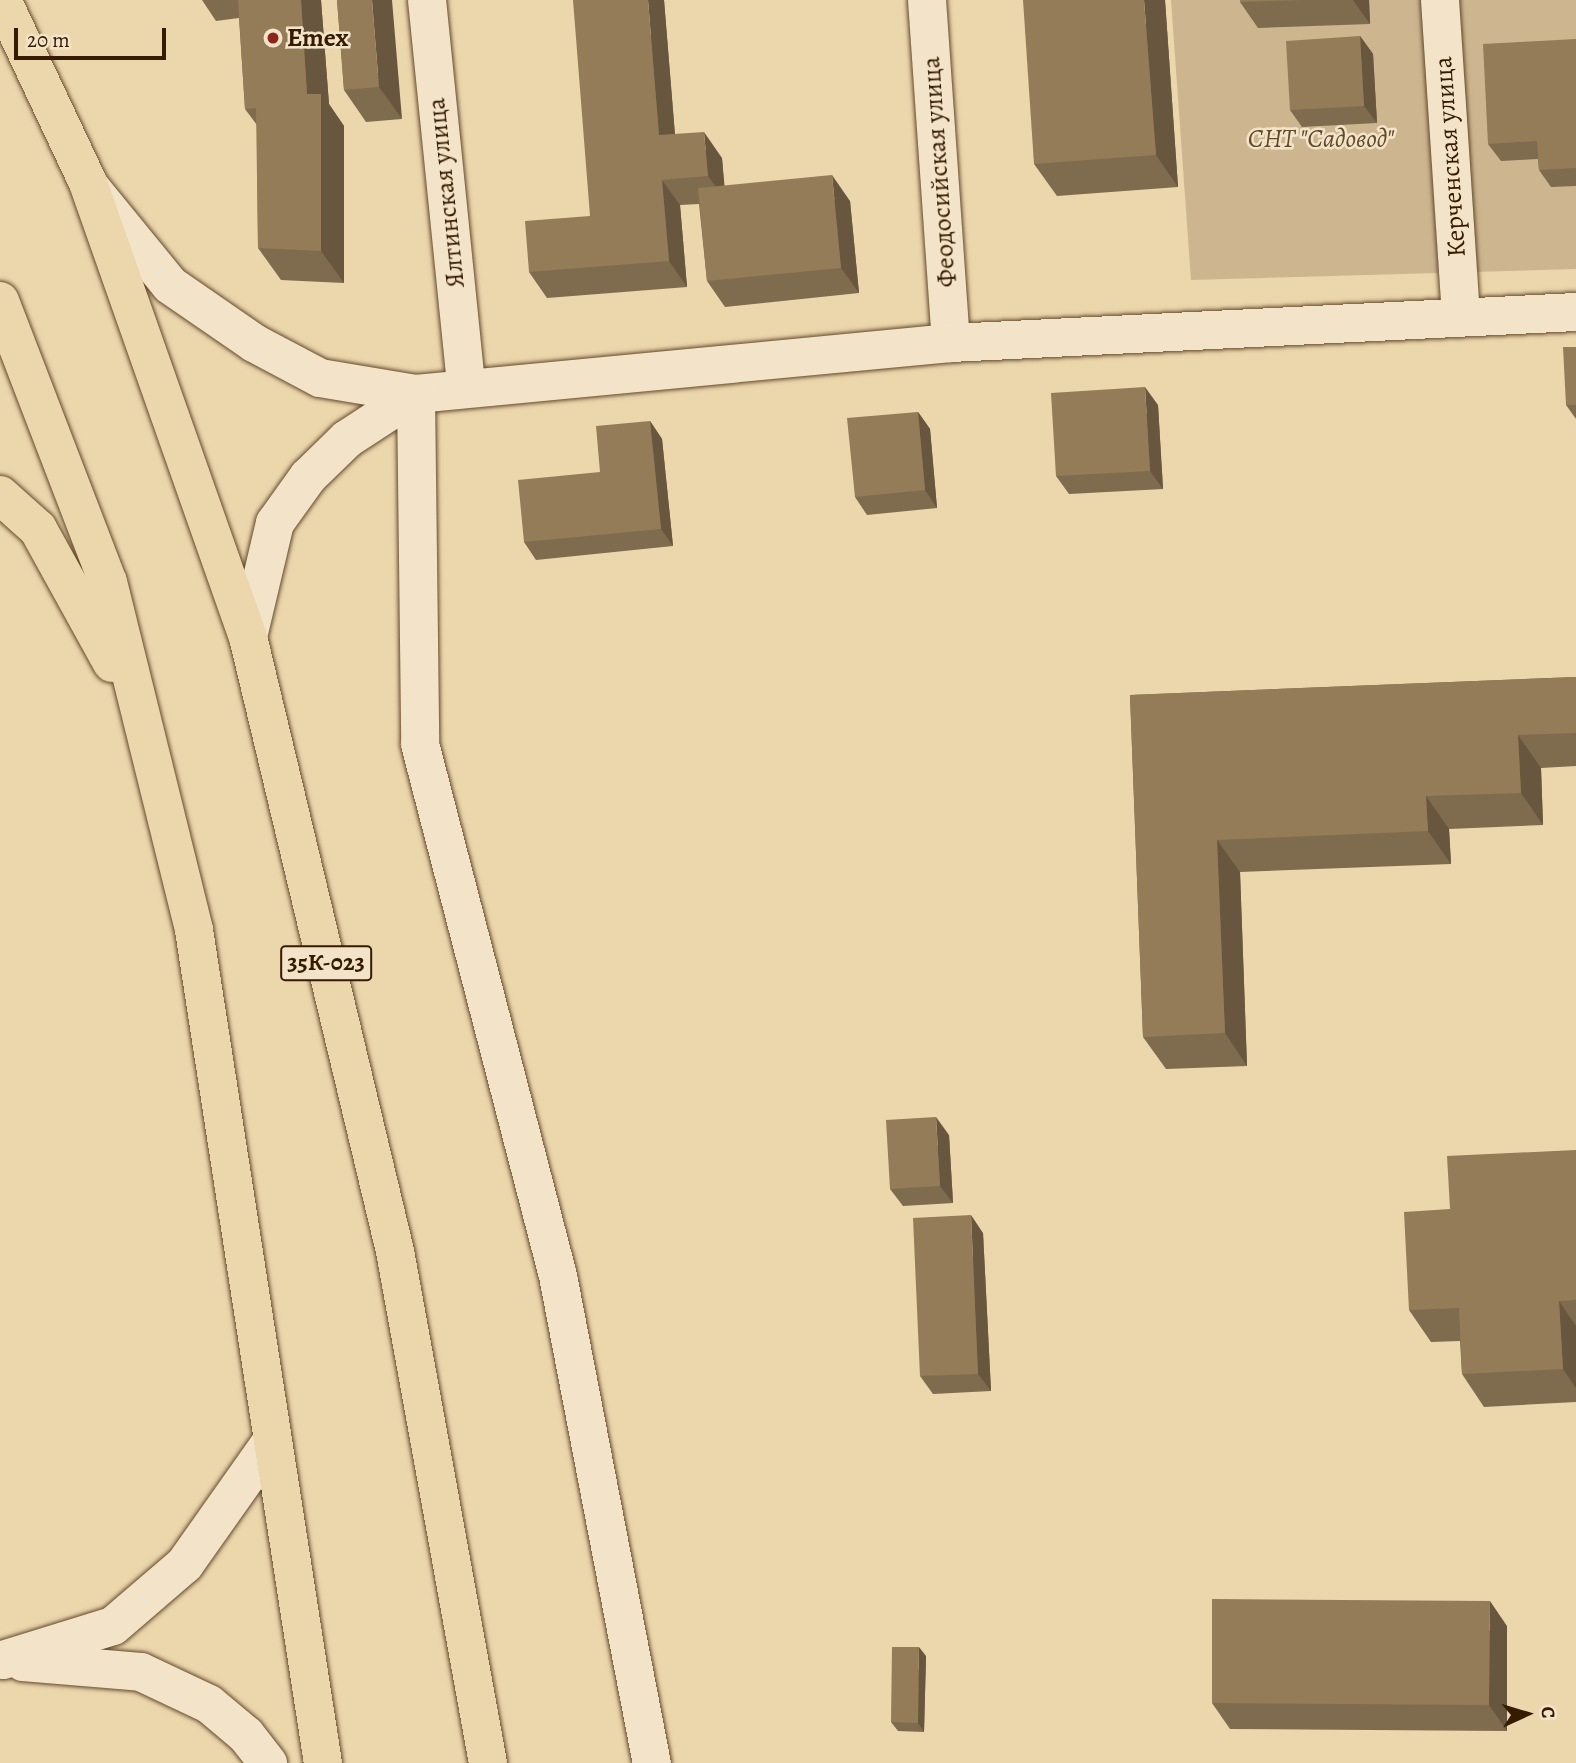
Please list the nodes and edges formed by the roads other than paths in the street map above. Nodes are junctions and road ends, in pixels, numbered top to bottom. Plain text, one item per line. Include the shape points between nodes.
1 (2, 0) edge
2 (426, 0) edge
3 (926, 0) edge
4 (1440, 0) edge
5 (88, 183) junction
6 (0, 301) edge
7 (1576, 312) edge
8 (1461, 315) junction
9 (951, 343) junction
10 (466, 386) junction
11 (416, 394) junction
12 (0, 495) edge
13 (248, 637) junction
14 (142, 721) junction
15 (271, 1441) junction
16 (1, 1652) edge
17 (268, 1763) edge
18 (323, 1763) edge
19 (488, 1763) edge
20 (652, 1763) edge

1 - 5 main road, 35К-023
2 - 10 street, Ялтинская улица
3 - 9 street, Феодосийская улица
4 - 8 street, Керченская улица
5 - 11 street via 170,285 254,344 320,377
5 - 13 main road, 35К-023
6 - 14 main road via 108,582
7 - 8 street
8 - 9 street
9 - 10 street
10 - 11 street
11 - 13 street via 347,439 308,477 275,523
11 - 20 street via 420,744 558,1276
12 - 14 main road via 38,529 62,566
13 - 19 main road, 35К-023 via 395,1251
14 - 15 main road via 194,930
15 - 16 street via 185,1564 113,1626
15 - 18 main road
16 - 17 street via 141,1672 208,1704 246,1735

